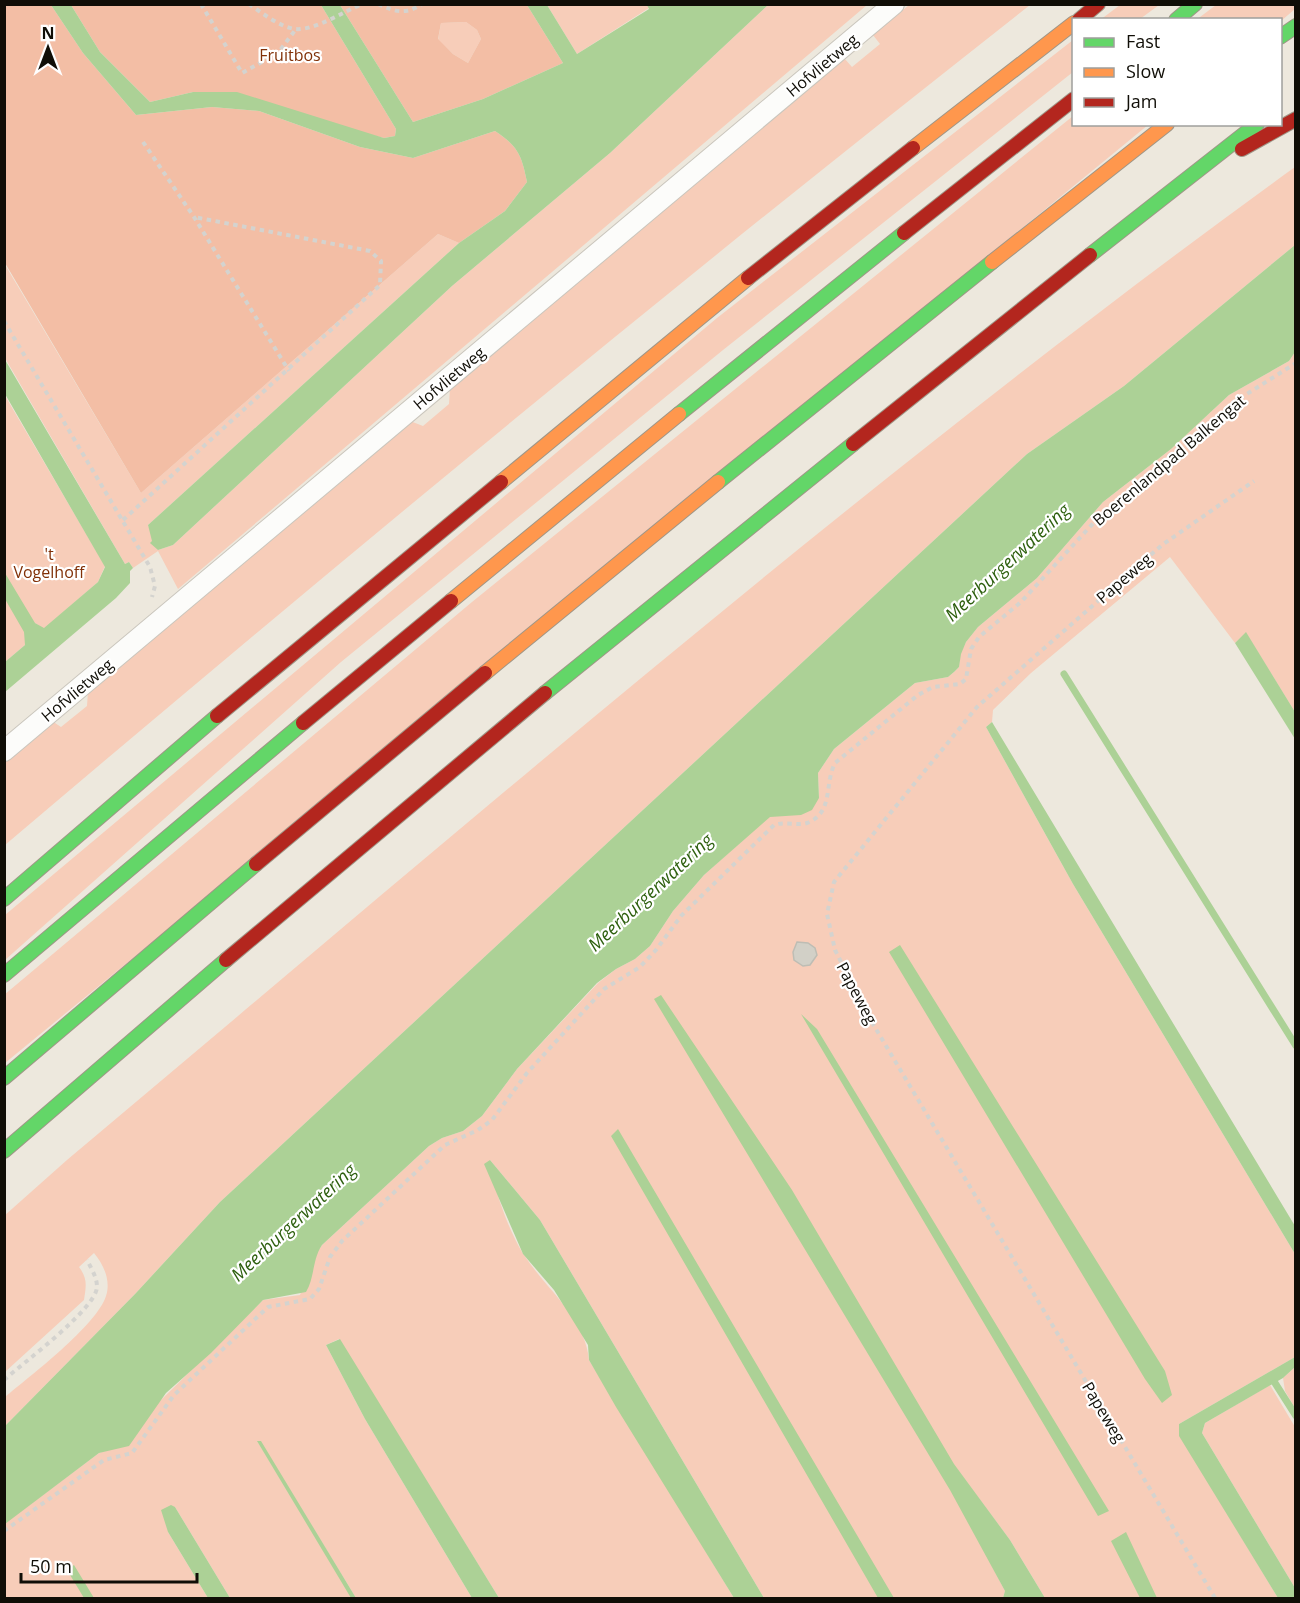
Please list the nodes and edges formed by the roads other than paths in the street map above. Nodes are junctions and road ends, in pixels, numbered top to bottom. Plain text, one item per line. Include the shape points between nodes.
1 (894, 4) edge
2 (1098, 4) edge
3 (1195, 4) edge
4 (1080, 18) edge
5 (1178, 18) edge
6 (1072, 25) edge
7 (1296, 26) edge
8 (1282, 36) edge
9 (1072, 101) edge
10 (1296, 119) edge
11 (1164, 126) edge
12 (1254, 126) edge
13 (1188, 179) junction
14 (4, 751) edge
15 (4, 899) edge
16 (4, 975) edge
17 (4, 1078) edge
18 (4, 1150) edge

1 - 14 street, Hofvlietweg
2 - 4 highway
3 - 5 highway
6 - 15 highway via 796,239 206,725
7 - 8 highway
9 - 16 highway via 609,469
10 - 13 highway
11 - 17 highway via 897,336 505,654
12 - 13 highway
13 - 18 highway via 962,356 531,705

